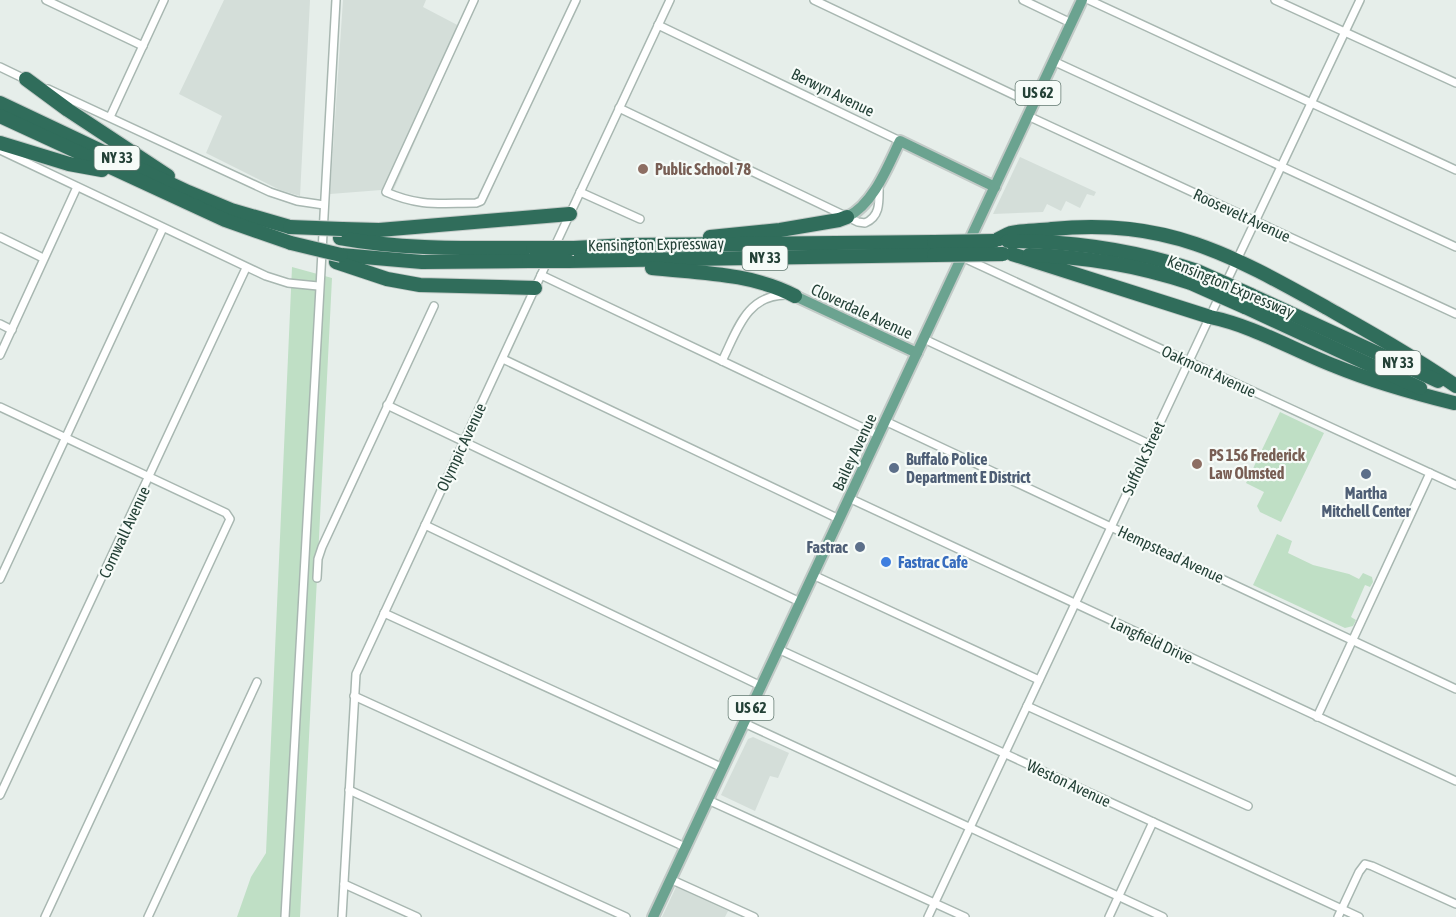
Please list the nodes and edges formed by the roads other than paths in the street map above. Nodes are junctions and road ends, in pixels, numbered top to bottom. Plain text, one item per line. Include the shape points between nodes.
1 (46, 0) edge
2 (164, 0) edge
3 (336, 0) edge
4 (474, 0) edge
5 (576, 0) edge
6 (670, 0) edge
7 (814, 0) edge
8 (1023, 0) edge
9 (1082, 0) edge
10 (1089, 0) edge
11 (1275, 0) edge
12 (1360, 0) edge
13 (1071, 23) junction
14 (658, 25) junction
15 (1345, 32) junction
16 (143, 46) junction
17 (1053, 61) junction
18 (0, 67) edge
19 (26, 79) junction
20 (1456, 83) edge
21 (0, 103) edge
22 (1312, 103) junction
23 (1033, 104) junction
24 (619, 108) junction
25 (0, 116) edge
26 (1028, 116) junction
27 (110, 117) junction
28 (900, 141) junction
29 (0, 142) edge
30 (0, 150) edge
31 (1281, 167) junction
32 (1456, 170) edge
33 (125, 175) junction
34 (77, 187) junction
35 (995, 187) junction
36 (188, 192) junction
37 (580, 192) junction
38 (324, 205) junction
39 (570, 214) junction
40 (847, 217) junction
41 (640, 219) dead end
42 (1254, 221) junction
43 (163, 228) junction
44 (341, 233) junction
45 (0, 237) edge
46 (627, 245) junction
47 (1009, 246) junction
48 (1456, 247) edge
49 (934, 248) junction
50 (531, 255) junction
51 (962, 257) junction
52 (43, 258) junction
53 (338, 259) junction
54 (1236, 260) junction
55 (596, 261) junction
56 (246, 268) junction
57 (538, 282) junction
58 (318, 286) junction
59 (795, 296) junction
60 (434, 306) dead end
61 (1456, 314) edge
62 (1210, 317) junction
63 (0, 324) edge
64 (12, 330) junction
65 (924, 339) junction
66 (917, 353) junction
67 (0, 355) edge
68 (503, 358) junction
69 (722, 361) junction
70 (1189, 362) junction
71 (1456, 396) edge
72 (387, 405) junction
73 (0, 407) edge
74 (885, 421) junction
75 (878, 435) junction
76 (66, 438) junction
77 (464, 442) junction
78 (1149, 444) junction
79 (1430, 473) junction
80 (150, 477) junction
81 (1456, 485) edge
82 (849, 498) junction
83 (839, 519) junction
84 (425, 525) junction
85 (1111, 526) junction
86 (813, 575) junction
87 (317, 578) dead end
88 (0, 579) edge
89 (800, 602) junction
90 (1075, 604) junction
91 (384, 613) junction
92 (1353, 641) junction
93 (778, 650) junction
94 (1039, 680) junction
95 (257, 682) dead end
96 (761, 686) junction
97 (1456, 689) edge
98 (354, 696) junction
99 (1027, 706) junction
100 (1317, 717) junction
101 (744, 723) junction
102 (1005, 753) junction
103 (723, 768) junction
104 (1456, 781) edge
105 (349, 790) junction
106 (0, 795) edge
107 (708, 800) junction
108 (1248, 806) dead end
109 (1153, 822) junction
110 (970, 828) junction
111 (685, 847) junction
112 (670, 879) junction
113 (344, 884) junction
114 (1118, 896) junction
115 (935, 903) junction
116 (1456, 904) edge
117 (1341, 909) junction
118 (45, 917) edge
119 (148, 917) edge
120 (285, 917) edge
121 (342, 917) edge
122 (417, 917) edge
123 (626, 917) edge
124 (652, 917) edge
125 (754, 917) edge
126 (928, 917) edge
127 (965, 917) edge
128 (1108, 917) edge
129 (1163, 917) edge
130 (1338, 917) edge
131 (1359, 917) edge

1 - 16 street
2 - 16 street
3 - 38 street
4 - 5 street via 386,192 404,200 420,204 481,201
6 - 14 street, Olympic Avenue
7 - 23 street
8 - 13 street
9 - 13 main road, Bailey Avenue / US 62
10 - 22 street
11 - 15 street
12 - 15 street, Suffolk Street
13 - 17 main road, Bailey Avenue / US 62
14 - 24 street, Olympic Avenue
14 - 28 street, Berwyn Avenue
15 - 20 street
15 - 22 street, Suffolk Street
16 - 27 street
17 - 23 main road, Bailey Avenue / US 62
17 - 31 street
18 - 19 street
19 - 27 street
19 - 36 highway
21 - 36 highway, NY 33
22 - 31 street, Suffolk Street
22 - 32 street
23 - 26 main road, Bailey Avenue / US 62
24 - 37 street, Olympic Avenue
24 - 40 street
25 - 33 highway, NY 33
26 - 35 main road, Bailey Avenue / US 62
26 - 42 street, Roosevelt Avenue
27 - 38 street via 270,192
28 - 35 main road, Berwyn Avenue
28 - 40 main road via 863,208
29 - 33 highway via 69,164
30 - 34 street
31 - 42 street, Suffolk Street
31 - 48 street
33 - 53 highway, NY 33, bridge via 225,220
34 - 43 street
34 - 52 street
35 - 51 main road, Bailey Avenue / US 62
36 - 44 highway, NY 33, bridge via 231,210 290,227
37 - 39 street, Olympic Avenue
37 - 41 street
38 - 58 street
39 - 44 highway
39 - 57 street, Olympic Avenue
40 - 46 highway via 780,230
42 - 54 street, Suffolk Street
42 - 61 street, Roosevelt Avenue
43 - 56 street
43 - 76 street
44 - 50 highway, Kensington Expressway / NY 33 via 378,245
45 - 52 street
46 - 49 highway, Kensington Expressway / NY 33
46 - 50 highway, Kensington Expressway / NY 33, bridge
47 - 49 highway, Kensington Expressway / NY 33, bridge
47 - 49 highway, Kensington Expressway / NY 33, bridge via 994,241
47 - 54 highway via 1088,226 1142,230 1186,240
47 - 62 highway
47 - 71 highway, Kensington Expressway / NY 33, bridge via 1050,242 1130,252
49 - 55 highway, Kensington Expressway / NY 33
50 - 53 highway, Kensington Expressway / NY 33 via 422,262
50 - 55 highway, Kensington Expressway / NY 33, bridge
51 - 65 main road, Bailey Avenue / US 62
51 - 70 street, Oakmont Avenue
52 - 64 street
53 - 57 highway via 387,279 420,285
54 - 62 street, Suffolk Street
54 - 71 highway via 1417,359
55 - 59 highway via 738,277
56 - 58 street via 288,283
56 - 80 street, Cornwall Avenue
57 - 68 street, Olympic Avenue
57 - 69 street
58 - 120 street
59 - 66 main road, Cloverdale Avenue
59 - 69 street, Cloverdale Avenue via 770,296 758,301 742,319
60 - 72 street
62 - 70 street, Suffolk Street
62 - 71 highway via 1240,324 1374,381
63 - 64 street
64 - 67 street
65 - 66 main road, Bailey Avenue / US 62
65 - 78 street
66 - 74 main road, Bailey Avenue / US 62
68 - 77 street, Olympic Avenue
68 - 83 street
69 - 75 street
70 - 78 street, Suffolk Street
70 - 79 street, Oakmont Avenue
72 - 77 street
72 - 87 street via 322,547
73 - 76 street
74 - 75 main road, Bailey Avenue / US 62
74 - 85 street, Hempstead Avenue
75 - 82 main road, Bailey Avenue / US 62
76 - 80 street
76 - 88 street
77 - 84 street, Olympic Avenue
77 - 89 street
78 - 85 street, Suffolk Street
79 - 81 street, Oakmont Avenue
79 - 92 street
80 - 106 street, Cornwall Avenue
80 - 118 street via 228,514 230,522
82 - 83 main road, Bailey Avenue / US 62
82 - 90 street, Langfield Drive
83 - 86 main road, Bailey Avenue / US 62
84 - 91 street, Olympic Avenue
84 - 96 street
85 - 90 street, Suffolk Street
85 - 92 street, Hempstead Avenue
86 - 89 main road, Bailey Avenue / US 62
86 - 94 street
89 - 93 main road, Bailey Avenue / US 62
90 - 94 street, Suffolk Street
90 - 100 street, Langfield Drive
91 - 98 street, Olympic Avenue via 357,670
91 - 103 street
92 - 97 street, Hempstead Avenue
92 - 100 street
93 - 96 main road, Bailey Avenue / US 62
93 - 102 street, Weston Avenue
94 - 99 street, Suffolk Street
95 - 119 street
96 - 101 main road, Bailey Avenue / US 62
98 - 105 street, Olympic Avenue
98 - 111 street
99 - 102 street, Suffolk Street
99 - 108 street
100 - 104 street, Langfield Drive
101 - 103 main road, Bailey Avenue / US 62
101 - 110 street
102 - 109 street, Weston Avenue
102 - 110 street, Suffolk Street
103 - 107 main road, Bailey Avenue / US 62
105 - 113 street, Olympic Avenue
105 - 123 street
107 - 111 main road, Bailey Avenue / US 62
107 - 115 street
109 - 114 street
109 - 117 street, Weston Avenue
110 - 114 street
110 - 115 street, Suffolk Street
111 - 112 main road, Bailey Avenue / US 62
112 - 124 main road, Bailey Avenue / US 62
112 - 125 street
113 - 121 street, Olympic Avenue
113 - 122 street
114 - 128 street
114 - 129 street
115 - 126 street, Suffolk Street
115 - 127 street
116 - 117 street via 1365,864
117 - 130 street
117 - 131 street, Weston Avenue

